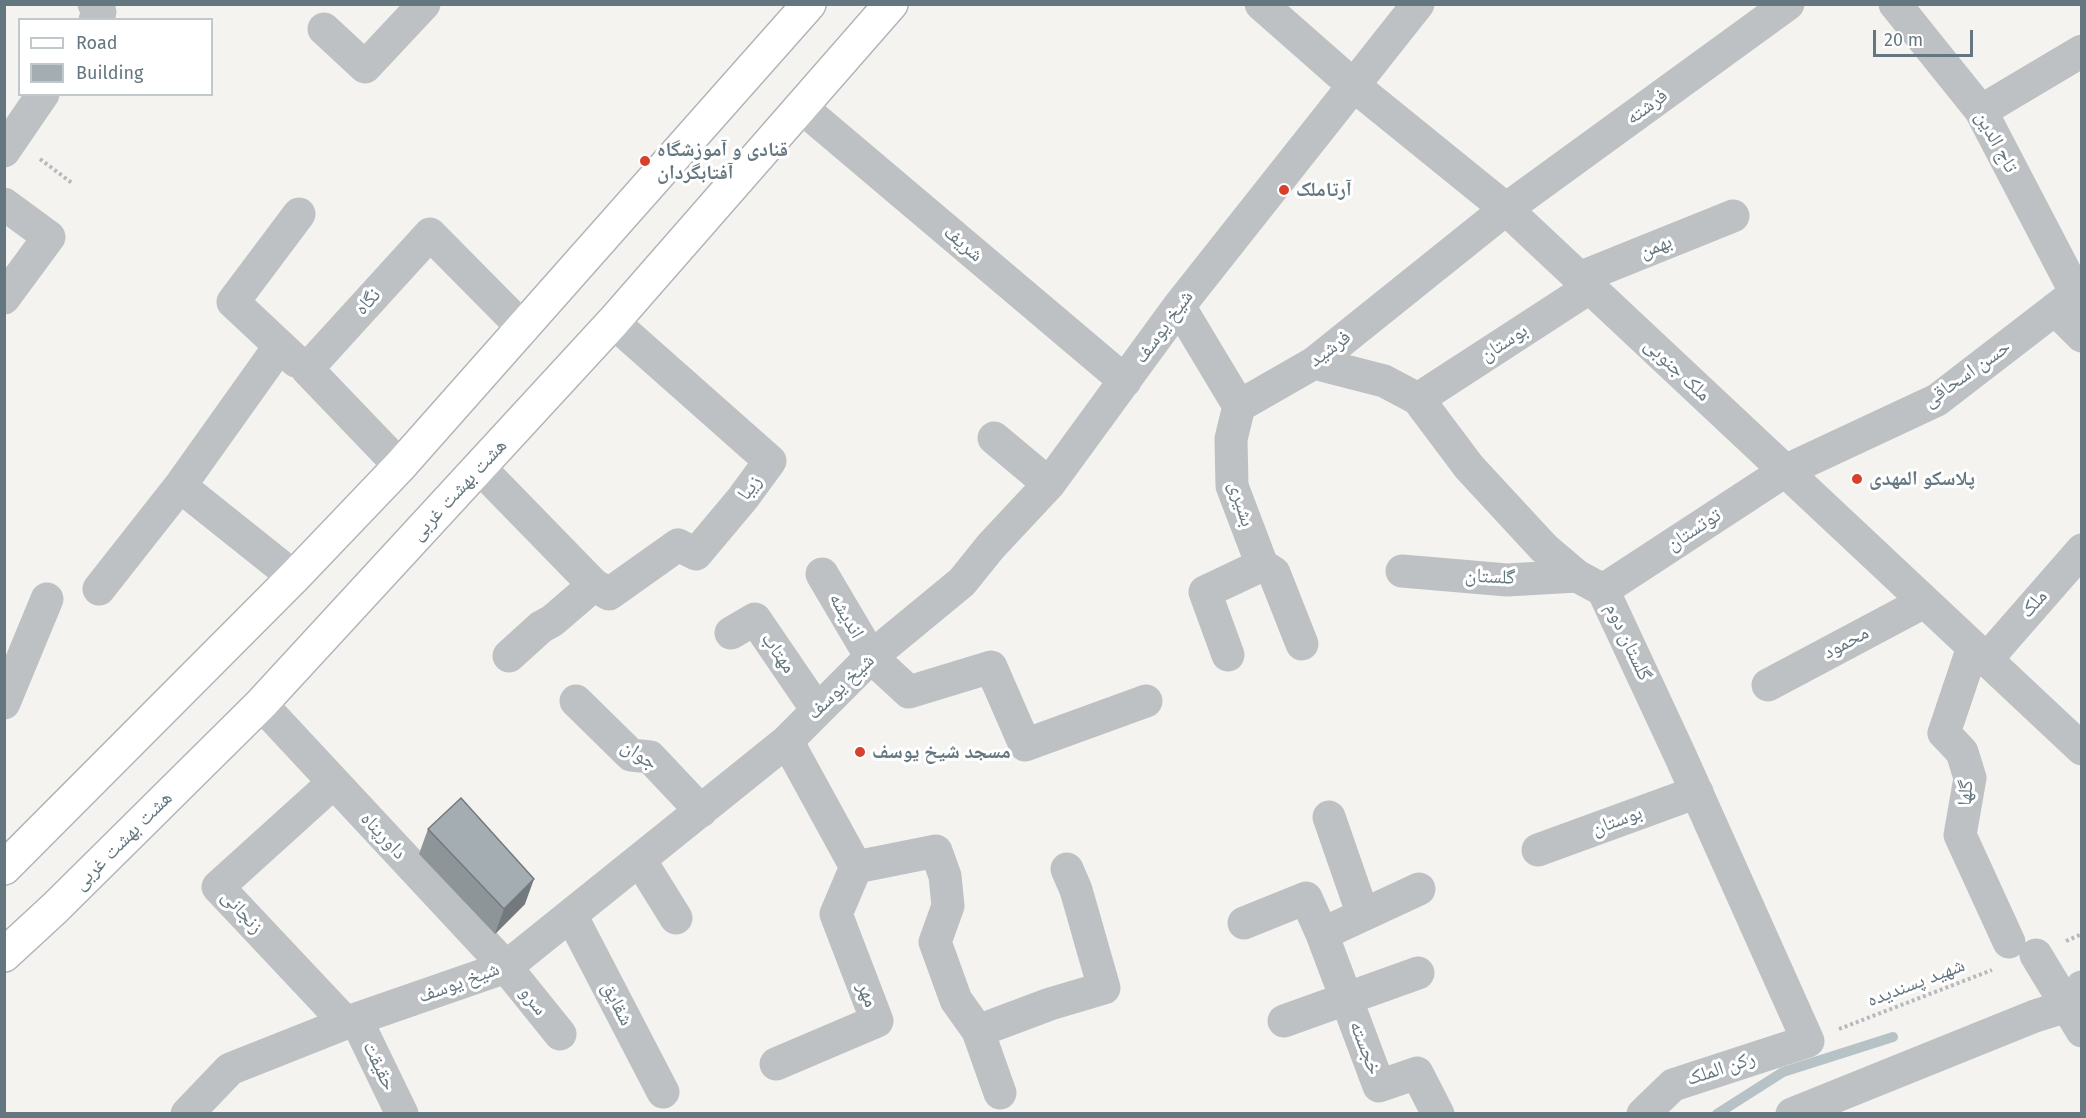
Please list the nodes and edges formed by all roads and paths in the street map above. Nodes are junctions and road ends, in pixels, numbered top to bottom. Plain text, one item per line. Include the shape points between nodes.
1 (94, 4) edge
2 (424, 4) edge
3 (809, 4) edge
4 (891, 4) edge
5 (1261, 4) edge
6 (1418, 4) edge
7 (1788, 4) edge
8 (1896, 4) edge
9 (96, 18) edge
10 (324, 29) dead end
11 (2082, 51) edge
12 (1353, 85) junction
13 (42, 96) edge
14 (801, 107) junction
15 (1981, 111) junction
16 (9, 145) edge
17 (72, 183) dead end
18 (4, 204) edge
19 (1506, 209) junction
20 (299, 214) dead end
21 (1733, 216) dead end
22 (2070, 254) edge
23 (1584, 283) junction
24 (4, 298) edge
25 (2065, 301) junction
26 (1179, 306) junction
27 (613, 322) junction
28 (523, 328) junction
29 (2082, 336) edge
30 (279, 347) junction
31 (1314, 363) junction
32 (307, 369) junction
33 (1125, 381) junction
34 (1418, 399) junction
35 (1239, 406) junction
36 (994, 438) dead end
37 (400, 466) junction
38 (480, 468) junction
39 (1785, 471) junction
40 (1049, 484) junction
41 (180, 486) junction
42 (2082, 550) edge
43 (1262, 565) junction
44 (1402, 571) dead end
45 (822, 574) dead end
46 (294, 577) junction
47 (1590, 583) junction
48 (594, 585) junction
49 (99, 589) dead end
50 (47, 599) dead end
51 (1924, 602) junction
52 (731, 633) dead end
53 (1302, 644) dead end
54 (1979, 653) junction
55 (1228, 655) dead end
56 (509, 656) dead end
57 (871, 657) junction
58 (1768, 685) dead end
59 (576, 701) dead end
60 (1146, 701) dead end
61 (4, 703) edge
62 (261, 704) junction
63 (817, 710) junction
64 (787, 741) junction
65 (2082, 749) edge
66 (333, 783) junction
67 (1697, 792) junction
68 (701, 811) junction
69 (1329, 817) dead end
70 (1538, 850) dead end
71 (640, 860) junction
72 (7, 861) edge
73 (855, 867) junction
74 (1067, 869) dead end
75 (1419, 889) dead end
76 (572, 915) junction
77 (1363, 915) junction
78 (676, 918) dead end
79 (1244, 923) dead end
80 (1322, 934) junction
81 (2023, 948) junction
82 (4, 954) edge
83 (506, 967) junction
84 (1418, 973) dead end
85 (1346, 998) junction
86 (2077, 1008) edge
87 (351, 1021) junction
88 (1284, 1021) dead end
89 (978, 1031) junction
90 (560, 1034) dead end
91 (1808, 1041) junction
92 (776, 1064) dead end
93 (663, 1092) dead end
94 (1000, 1093) dead end
95 (187, 1113) edge
96 (402, 1113) edge
97 (1438, 1113) edge
98 (1643, 1113) edge
99 (1792, 1113) edge

1 - 9 street via 100,12
2 - 10 street via 365,67
3 - 28 main road
4 - 14 main road, هشت بهشت غربی
5 - 12 street, ملک جنوبی
6 - 12 street, شیخ یوسف
7 - 19 street, فرشته
8 - 15 street, تاج الدین
11 - 15 street
12 - 19 street, ملک جنوبی
12 - 26 street, شیخ یوسف
13 - 16 street
14 - 27 main road, هشت بهشت غربی
14 - 33 street, شریف
15 - 22 street, تاج الدین
16 - 17 path
18 - 24 street via 49,237
19 - 23 street, ملک جنوبی
19 - 31 street, فرشید
20 - 30 street via 233,302
21 - 23 street, بهمن
22 - 25 street, تاج الدین
23 - 34 street, بوستان
23 - 39 street, ملک جنوبی
25 - 29 street, تاج الدین
25 - 39 street, حسن اسحاقی via 1937,400
26 - 33 street, شیخ یوسف
26 - 35 street
27 - 38 main road, هشت بهشت غربی
27 - 48 street, زیبا via 770,461 696,554 678,545 609,594
28 - 32 street, نگاه via 430,234
28 - 37 main road
30 - 32 street
30 - 41 street
31 - 34 street, گلستان دوم via 1384,381
31 - 35 street, فرشید
32 - 37 street
33 - 40 street, شیخ یوسف
34 - 47 street, گلستان دوم via 1469,467 1544,548
35 - 43 street, بشیری via 1231,439 1232,486
36 - 40 street
37 - 46 main road
38 - 48 street
38 - 62 main road, هشت بهشت غربی
39 - 47 street, توتستان
39 - 51 street, ملک جنوبی
40 - 57 street, شیخ یوسف via 962,582
41 - 46 street
41 - 49 street
42 - 54 street, ملک
43 - 53 street, بشیری via 1274,573
43 - 55 street via 1205,592
44 - 47 street, گلستان
45 - 57 street, اندیشه
46 - 72 main road
47 - 67 street, گلستان دوم
48 - 56 street
50 - 61 street
51 - 54 street, ملک جنوبی
51 - 58 street, محمود
52 - 63 street, مهتاب via 754,619
54 - 65 street, ملک جنوبی
54 - 81 street, گلها via 1944,733 1962,752 1970,778 1960,835
57 - 60 street, اندیشه via 909,692 991,667 1025,745
57 - 63 street, شیخ یوسف
59 - 68 street, جوان via 631,755 650,757
62 - 66 street, داورپناه
62 - 82 main road, هشت بهشت غربی
63 - 64 street, شیخ یوسف
64 - 68 street, شیخ یوسف
64 - 73 street
66 - 83 street, داورپناه
66 - 87 street, زنجانی via 218,887
67 - 70 street, بوستان
67 - 91 street, گلستان دوم
68 - 71 street, شیخ یوسف
69 - 77 street
71 - 76 street, شیخ یوسف
71 - 78 street
73 - 89 street via 936,851 945,876 948,906 936,942 956,1000
73 - 92 street, مهر via 836,914 877,1021
74 - 89 street via 1104,988
75 - 77 street
76 - 83 street, شیخ یوسف
76 - 93 street, شقایق
77 - 80 street
79 - 80 street, خجسته via 1306,898
80 - 85 street, خجسته
81 - 86 street
81 - 91 path, شهید پسندیده via 2018,960
83 - 87 street, شیخ یوسف
83 - 90 street, سرو
84 - 85 street, خجسته
85 - 88 street, خجسته
85 - 97 street, خجسته via 1379,1086 1417,1073
86 - 99 street via 2035,1016
87 - 95 street, شیخ یوسف via 231,1069
87 - 96 street, حقیقت
89 - 94 street
91 - 98 street, رکن الملک via 1673,1084

